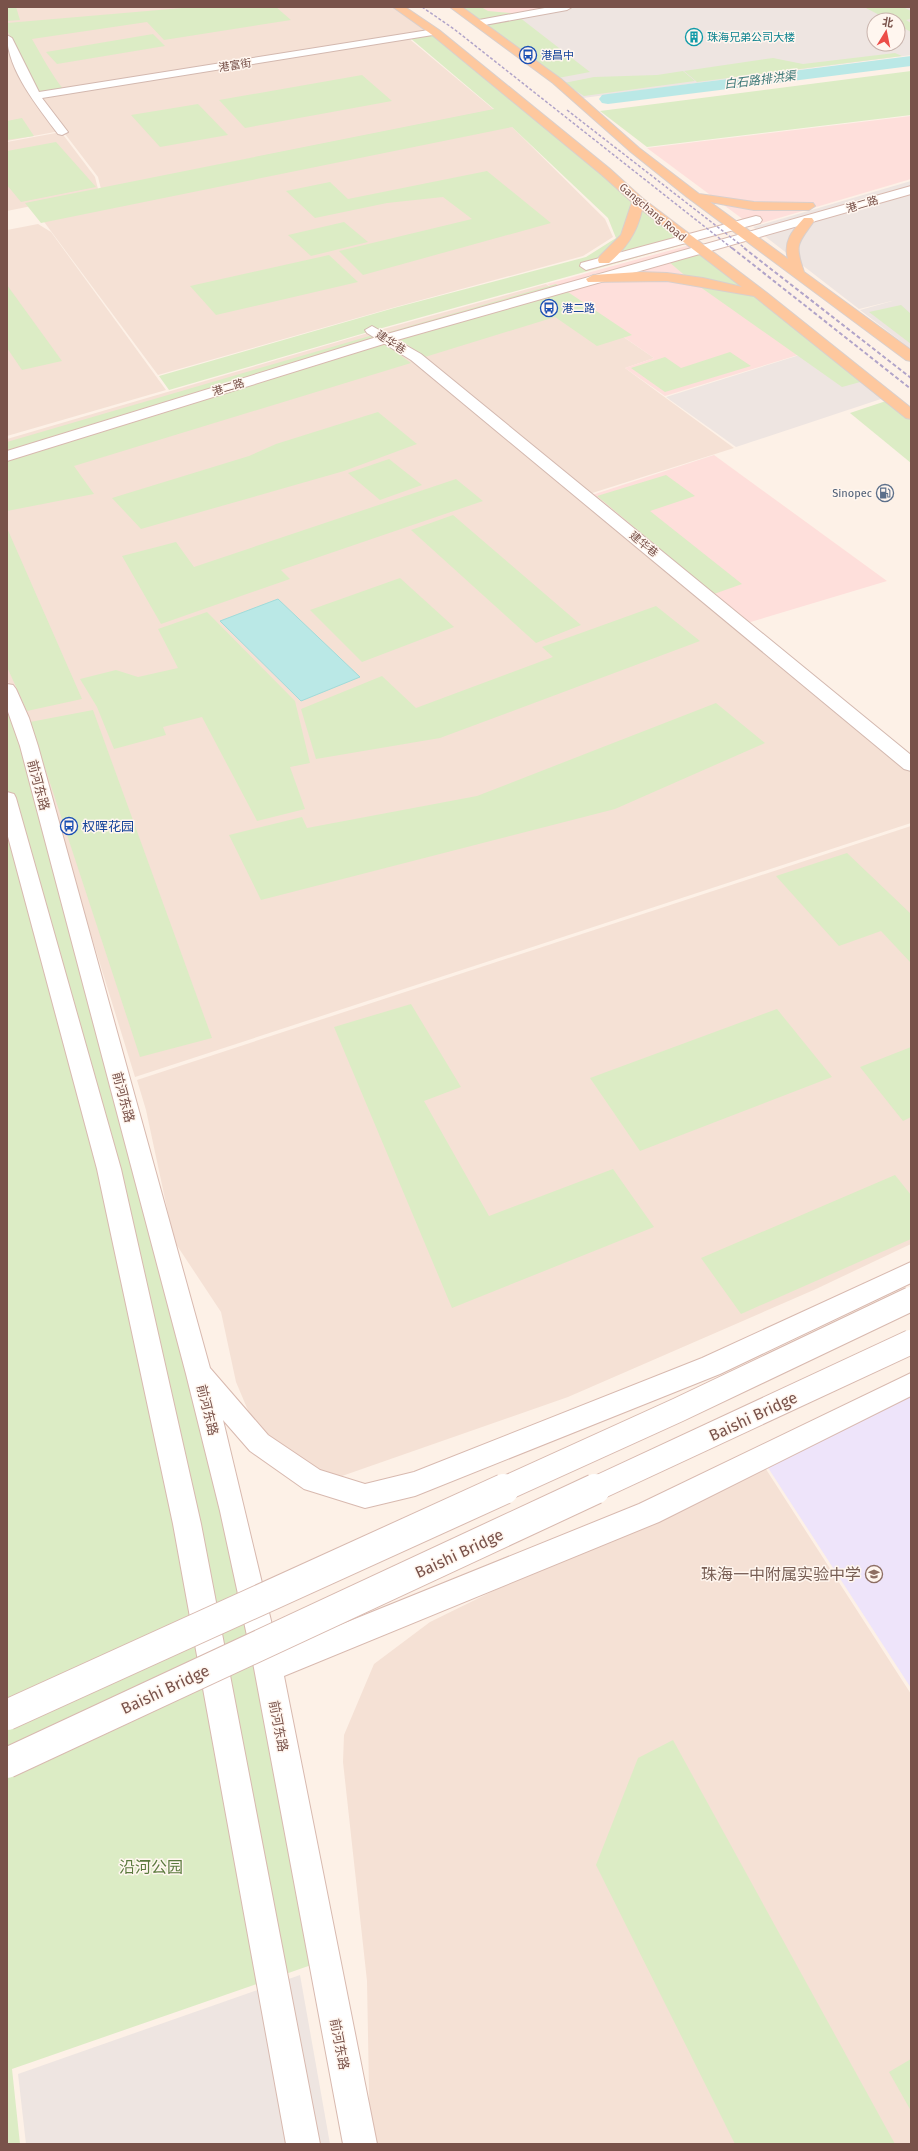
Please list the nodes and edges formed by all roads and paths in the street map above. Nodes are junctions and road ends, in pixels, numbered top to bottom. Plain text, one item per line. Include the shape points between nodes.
1 (398, 7) edge
2 (455, 7) edge
3 (567, 7) edge
4 (479, 23) junction
5 (435, 32) junction
6 (7, 38) edge
7 (35, 96) junction
8 (62, 132) dead end
9 (911, 190) edge
10 (691, 194) junction
11 (824, 201) dead end
12 (638, 202) junction
13 (809, 206) junction
14 (808, 221) junction
15 (735, 225) junction
16 (751, 237) junction
17 (685, 239) junction
18 (701, 251) junction
19 (604, 260) junction
20 (574, 269) dead end
21 (798, 272) junction
22 (593, 279) junction
23 (493, 294) dead end
24 (762, 296) junction
25 (372, 330) junction
26 (385, 339) junction
27 (911, 357) edge
28 (911, 415) edge
29 (9, 449) edge
30 (7, 689) edge
31 (911, 765) edge
32 (7, 798) edge
33 (911, 1272) edge
34 (911, 1299) edge
35 (911, 1342) edge
36 (199, 1374) junction
37 (911, 1384) edge
38 (268, 1668) junction
39 (7, 1715) edge
40 (7, 1763) edge
41 (303, 2144) edge
42 (360, 2144) edge

1 - 5 main road, Gangchang Road
2 - 4 main road
3 - 4 street
4 - 10 main road via 557,81 635,150
5 - 7 street, 港富街
5 - 12 main road, Gangchang Road via 606,172
6 - 7 street
7 - 8 street
9 - 14 street, 港二路
10 - 13 main road via 754,206
10 - 15 main road
11 - 13 street
12 - 17 main road, Gangchang Road
12 - 19 main road via 631,231 621,246
13 - 15 street
14 - 16 street, 港二路
14 - 21 main road via 792,243 792,254
15 - 16 main road
15 - 17 street
16 - 18 street, 港二路
16 - 21 main road
17 - 18 main road, Gangchang Road
17 - 19 street
18 - 22 street, 港二路
18 - 24 main road, Gangchang Road
19 - 20 street
21 - 27 main road
22 - 24 main road via 673,277 716,284
22 - 26 street, 港二路
23 - 25 street, 港二路
24 - 28 main road, Gangchang Road
25 - 26 street, 建华巷
25 - 29 street, 港二路
26 - 29 street, 港二路 via 182,401
26 - 31 street, 建华巷 via 416,357
30 - 36 street, 前河东路 via 29,746
32 - 41 street via 114,1192 196,1570
33 - 36 street via 711,1366 415,1484 365,1496 313,1480 260,1443
34 - 39 street, bridge via 678,1410
35 - 40 street, Baishi Bridge, bridge
36 - 38 street, 前河东路
37 - 38 street via 649,1513
38 - 42 street, 前河东路

